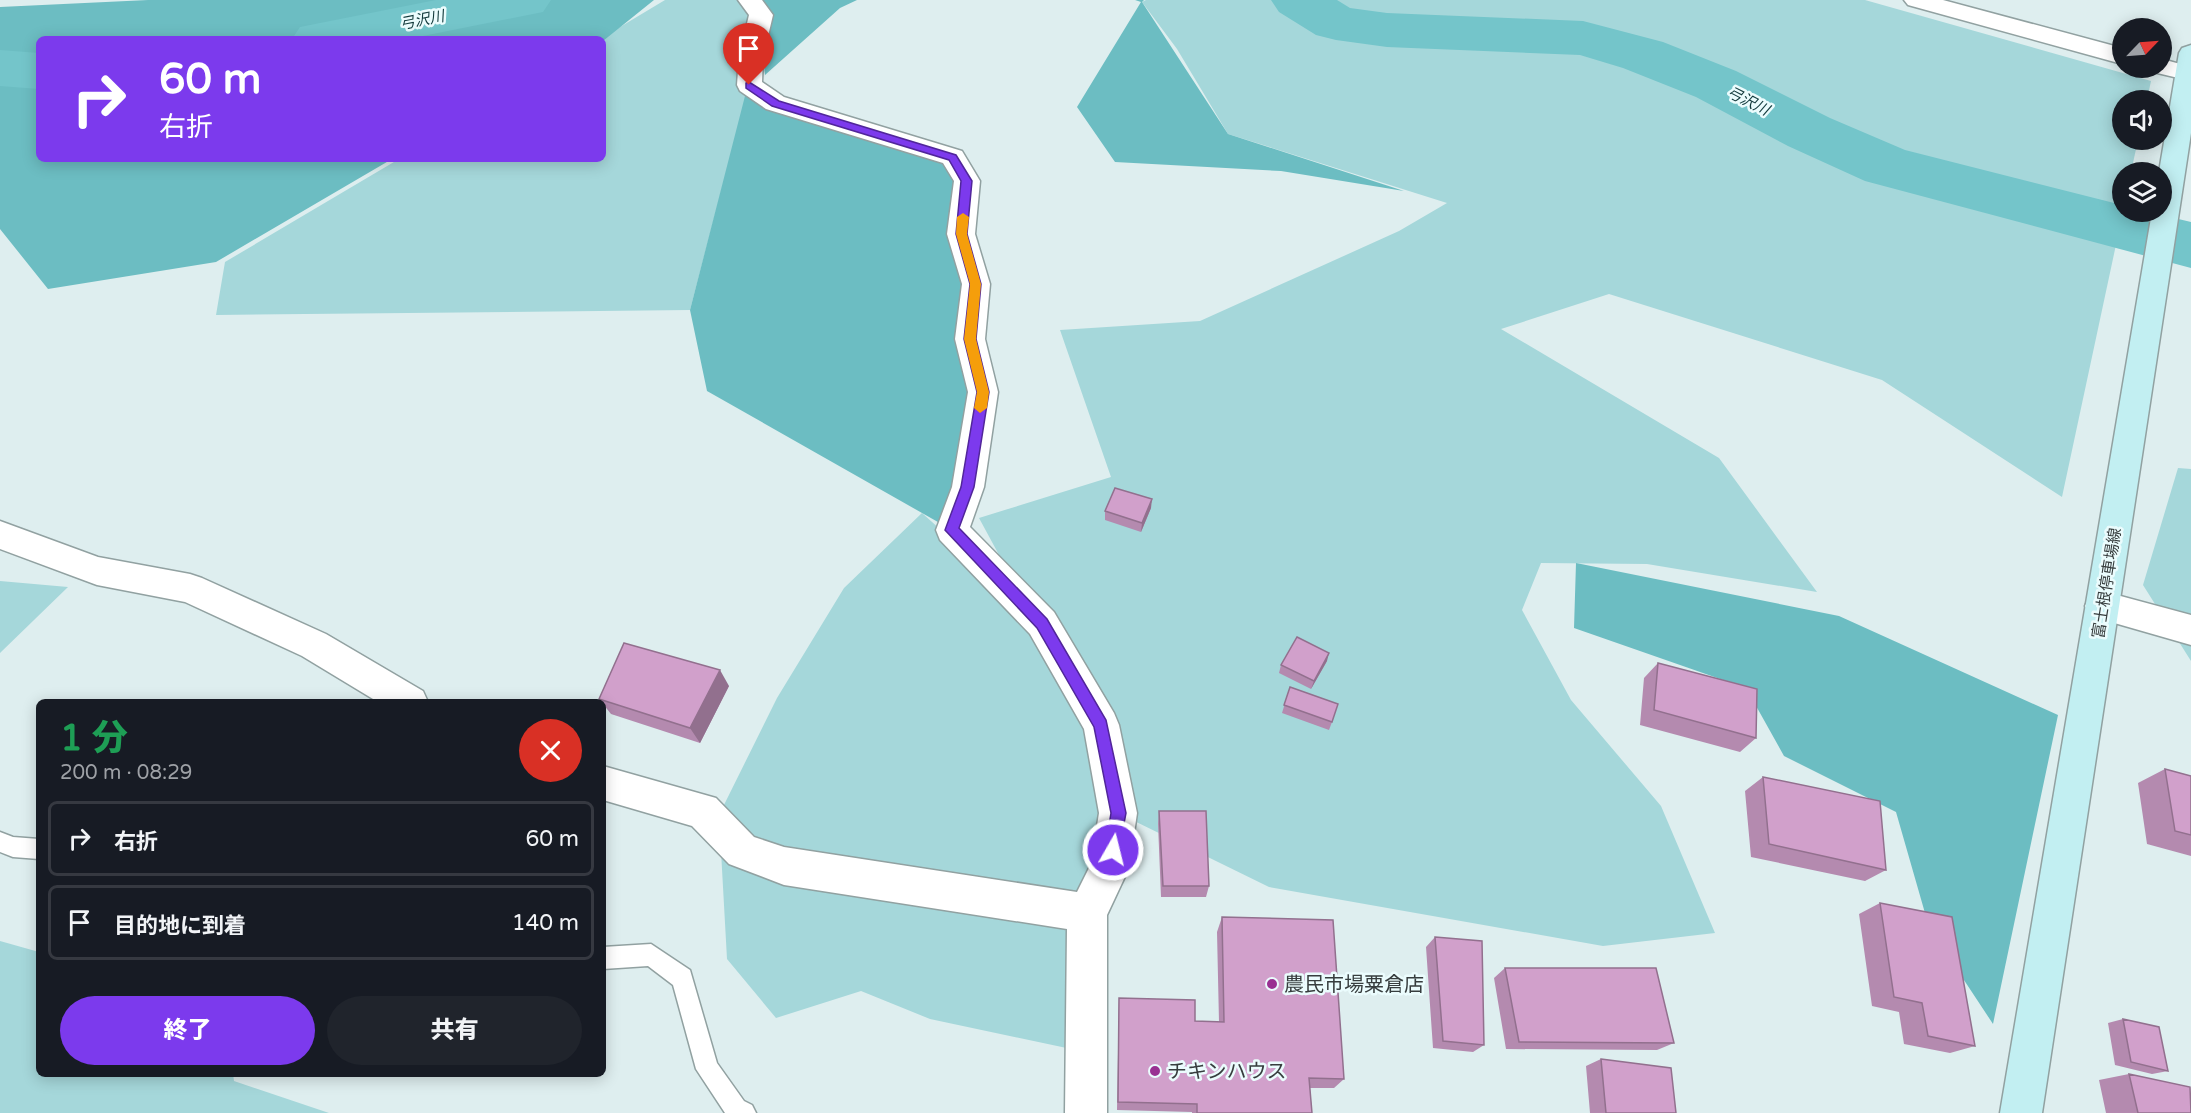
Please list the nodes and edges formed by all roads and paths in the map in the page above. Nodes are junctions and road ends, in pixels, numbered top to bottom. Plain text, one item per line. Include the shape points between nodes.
1 (750, 0) edge
2 (1916, 0) edge
3 (2112, 53) edge
4 (2189, 63) edge
5 (2172, 66) edge
6 (0, 535) edge
7 (2102, 606) junction
8 (2191, 630) edge
9 (405, 699) edge
10 (606, 784) edge
11 (0, 842) edge
12 (36, 849) edge
13 (1087, 913) junction
14 (606, 958) edge
15 (744, 1113) edge
16 (1086, 1113) edge
17 (2021, 1113) edge

1 - 13 street via 761,15 749,85 776,104 952,157 967,181 961,234 976,284 970,339 983,392 968,487 952,530 1042,623 1101,725 1118,813 1110,868
2 - 3 street
4 - 5 street
4 - 7 main road, 富士根停車場線
6 - 9 street via 97,571 190,588 314,645
7 - 8 street
7 - 17 main road, 富士根停車場線
10 - 13 street via 703,811 741,851 784,866
11 - 12 lane
13 - 16 street
14 - 15 lane via 651,955 682,978 707,1069

